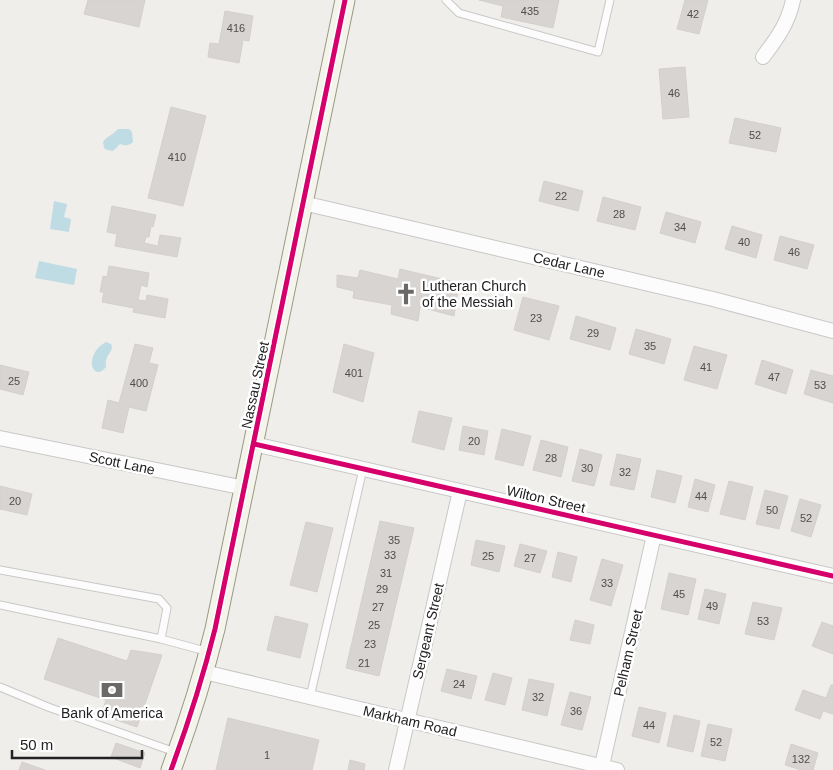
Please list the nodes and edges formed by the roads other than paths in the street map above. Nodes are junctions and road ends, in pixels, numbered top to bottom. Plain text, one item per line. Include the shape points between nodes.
1 (345, 0) edge
2 (446, 0) edge
3 (610, 0) edge
4 (793, 0) edge
5 (763, 57) dead end
6 (303, 203) junction
7 (833, 331) edge
8 (0, 438) edge
9 (254, 444) junction
10 (363, 469) junction
11 (245, 488) junction
12 (460, 491) junction
13 (654, 535) junction
14 (0, 570) edge
15 (833, 576) edge
16 (0, 605) edge
17 (160, 639) junction
18 (209, 652) junction
19 (204, 672) junction
20 (0, 687) edge
21 (310, 697) junction
22 (408, 720) junction
23 (175, 761) edge
24 (602, 768) edge
25 (396, 770) edge
26 (617, 770) edge

1 - 6 main road, Nassau Street
2 - 3 lane via 459,13 598,52
4 - 5 street via 786,25
6 - 7 street, Cedar Lane via 713,299
6 - 9 main road, Nassau Street
8 - 11 street, Scott Lane
9 - 10 street, Wilton Street
9 - 11 main road, Nassau Street
10 - 12 street, Wilton Street
10 - 21 lane
11 - 18 main road, Nassau Street
12 - 13 street, Wilton Street
12 - 22 street, Sergeant Street
13 - 15 street, Wilton Street
13 - 24 street, Pelham Street
14 - 17 lane via 158,599 167,608
16 - 17 lane
17 - 18 lane
18 - 19 main road, Nassau Street
19 - 21 street, Markham Road
19 - 23 main road, Nassau Street
20 - 23 lane
21 - 22 street, Markham Road
22 - 24 street, Markham Road
22 - 25 street, Sergeant Street
24 - 26 street, Markham Road

